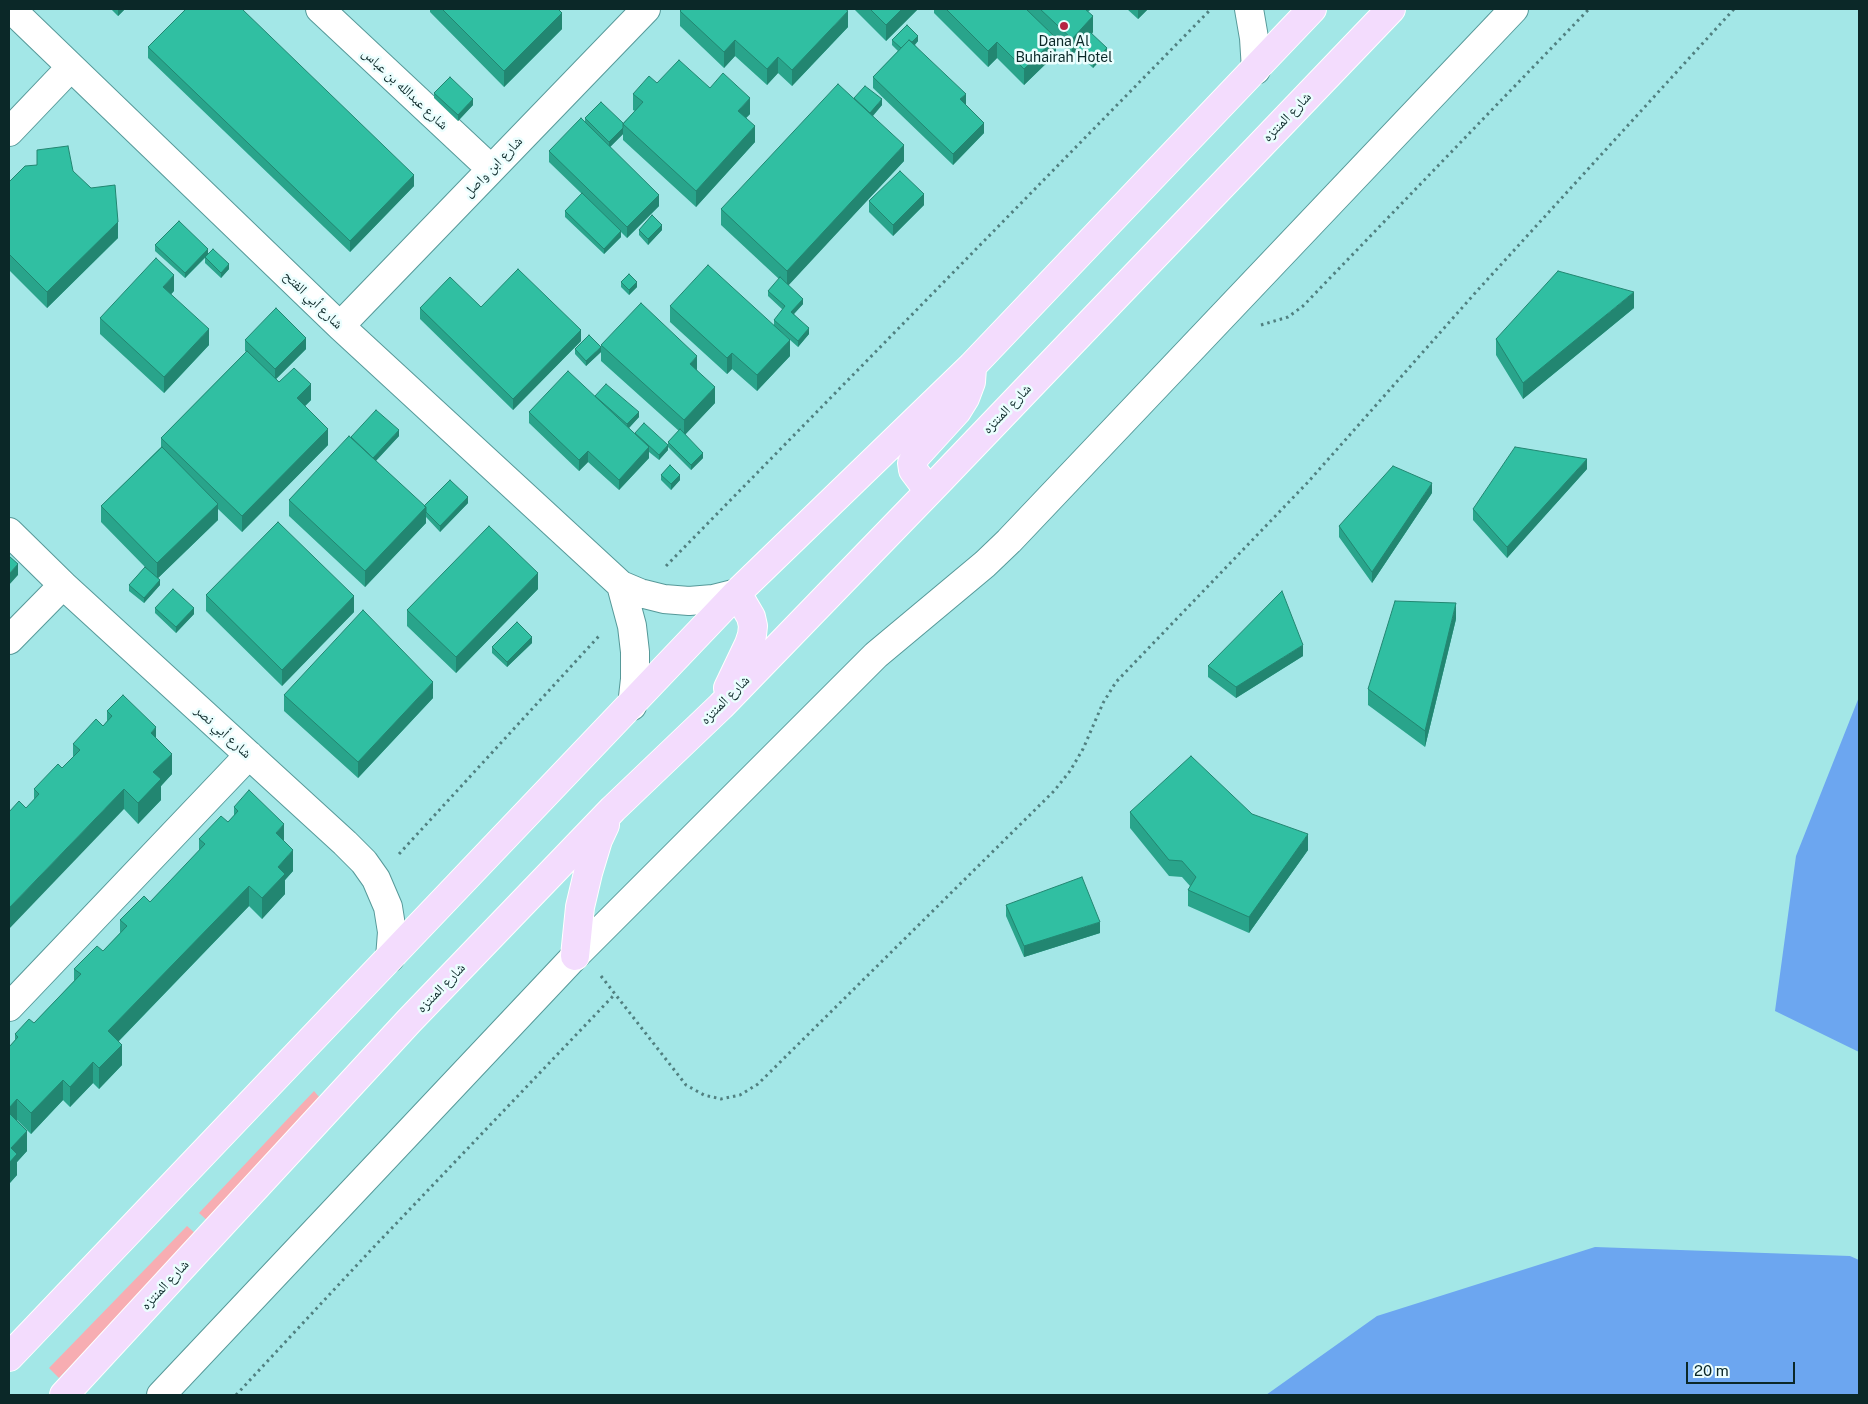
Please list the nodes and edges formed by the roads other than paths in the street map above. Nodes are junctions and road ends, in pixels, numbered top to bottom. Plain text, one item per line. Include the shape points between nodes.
1 (11, 9) edge
2 (320, 9) edge
3 (646, 9) edge
4 (1249, 9) edge
5 (1312, 9) edge
6 (1392, 9) edge
7 (1514, 9) edge
8 (71, 67) junction
9 (1256, 70) junction
10 (9, 132) edge
11 (491, 169) junction
12 (340, 326) junction
13 (972, 366) junction
14 (937, 483) junction
15 (9, 532) edge
16 (63, 585) junction
17 (737, 593) junction
18 (630, 594) junction
19 (9, 640) edge
20 (632, 706) junction
21 (721, 706) junction
22 (249, 755) junction
23 (612, 810) junction
24 (575, 956) junction
25 (390, 958) junction
26 (9, 1007) edge
27 (9, 1357) edge
28 (64, 1395) edge
29 (161, 1395) edge

1 - 8 street, شارع أبي الفتح
2 - 11 street, شارع عبدالله بن عباس
3 - 11 street, شارع ابن واصل
4 - 9 street
5 - 9 main road
6 - 14 main road, شارع المنتزه
7 - 24 street via 1009,541 876,655
8 - 10 street
8 - 12 street, شارع أبي الفتح
9 - 13 main road
11 - 12 street, شارع ابن واصل
12 - 18 street, شارع أبي الفتح
13 - 14 main road via 966,398 912,463 916,477 922,482
13 - 17 main road
14 - 21 main road, شارع المنتزه
15 - 16 street, شارع أبي نصر
16 - 19 street
16 - 22 street, شارع أبي نصر
17 - 18 street, شارع أبي الفتح via 689,601
17 - 20 main road
17 - 21 main road via 751,617 752,635
18 - 20 street via 635,652
20 - 25 main road
21 - 23 main road, شارع المنتزه
22 - 25 street, شارع أبي نصر via 345,843 376,879 388,907 392,932
22 - 26 street
23 - 24 main road via 588,873 580,907
23 - 28 main road, شارع المنتزه via 409,1021
24 - 29 street
25 - 27 main road

